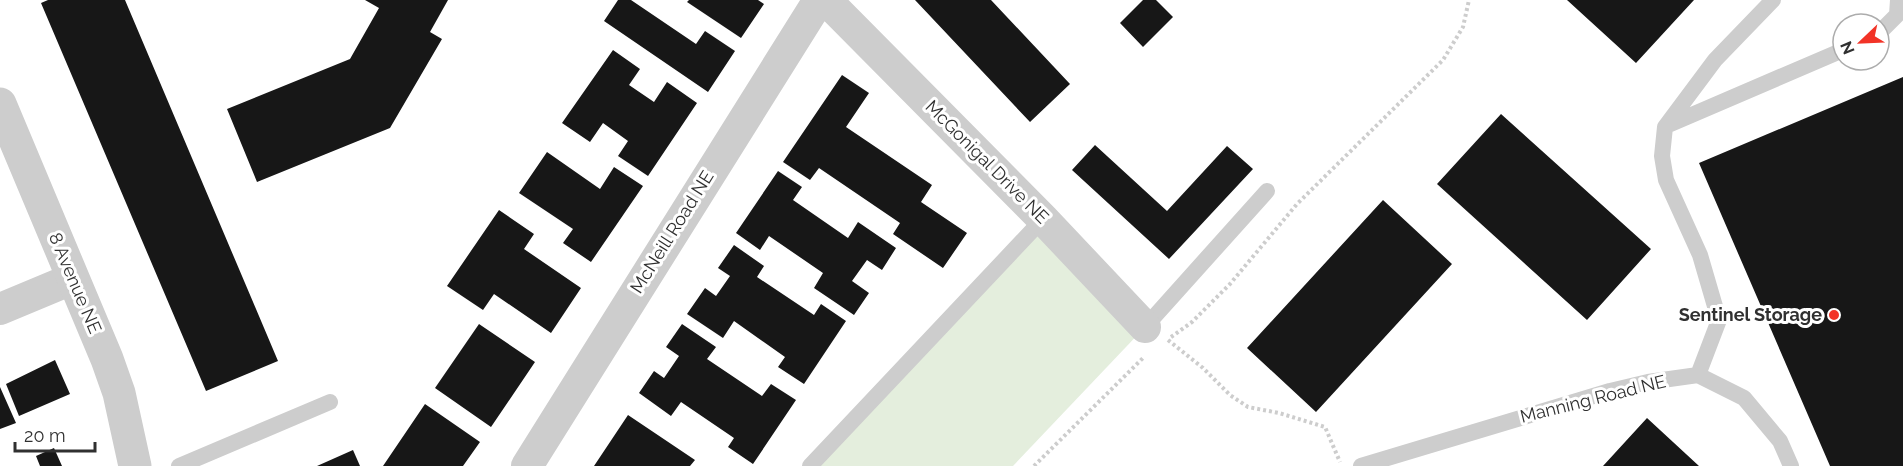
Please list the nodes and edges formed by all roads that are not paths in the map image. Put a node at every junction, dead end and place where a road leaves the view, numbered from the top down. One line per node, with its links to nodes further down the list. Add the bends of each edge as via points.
1 (819, 0): 18 (street, McNeill Road NE)
2 (826, 0): 10 (street, McGonigal Drive NE)
3 (1773, 0): 8 (lane, via 1715,60)
4 (1898, 0): 5 (lane, via 1897,15)
5 (1891, 21)
6 (1831, 55): 8 (lane)
7 (0, 104): 11 (street, 8 Avenue NE)
8 (1665, 127): 14 (lane, via 1662,156 1666,180 1700,255 1719,320)
9 (1268, 191): 13 (lane)
10 (1043, 219): 13 (street, McGonigal Drive NE); 19 (lane)
11 (72, 279): 12 (street); 16 (street, 8 Avenue NE, via 119,393)
12 (0, 309)
13 (1155, 342)
14 (1698, 375): 20 (lane, Manning Road NE, via 1610,391); 21 (lane, via 1744,398 1780,441)
15 (330, 402): 17 (lane)
16 (135, 466)
17 (179, 466)
18 (526, 466)
19 (810, 466)
20 (1361, 466)
21 (1791, 466)

